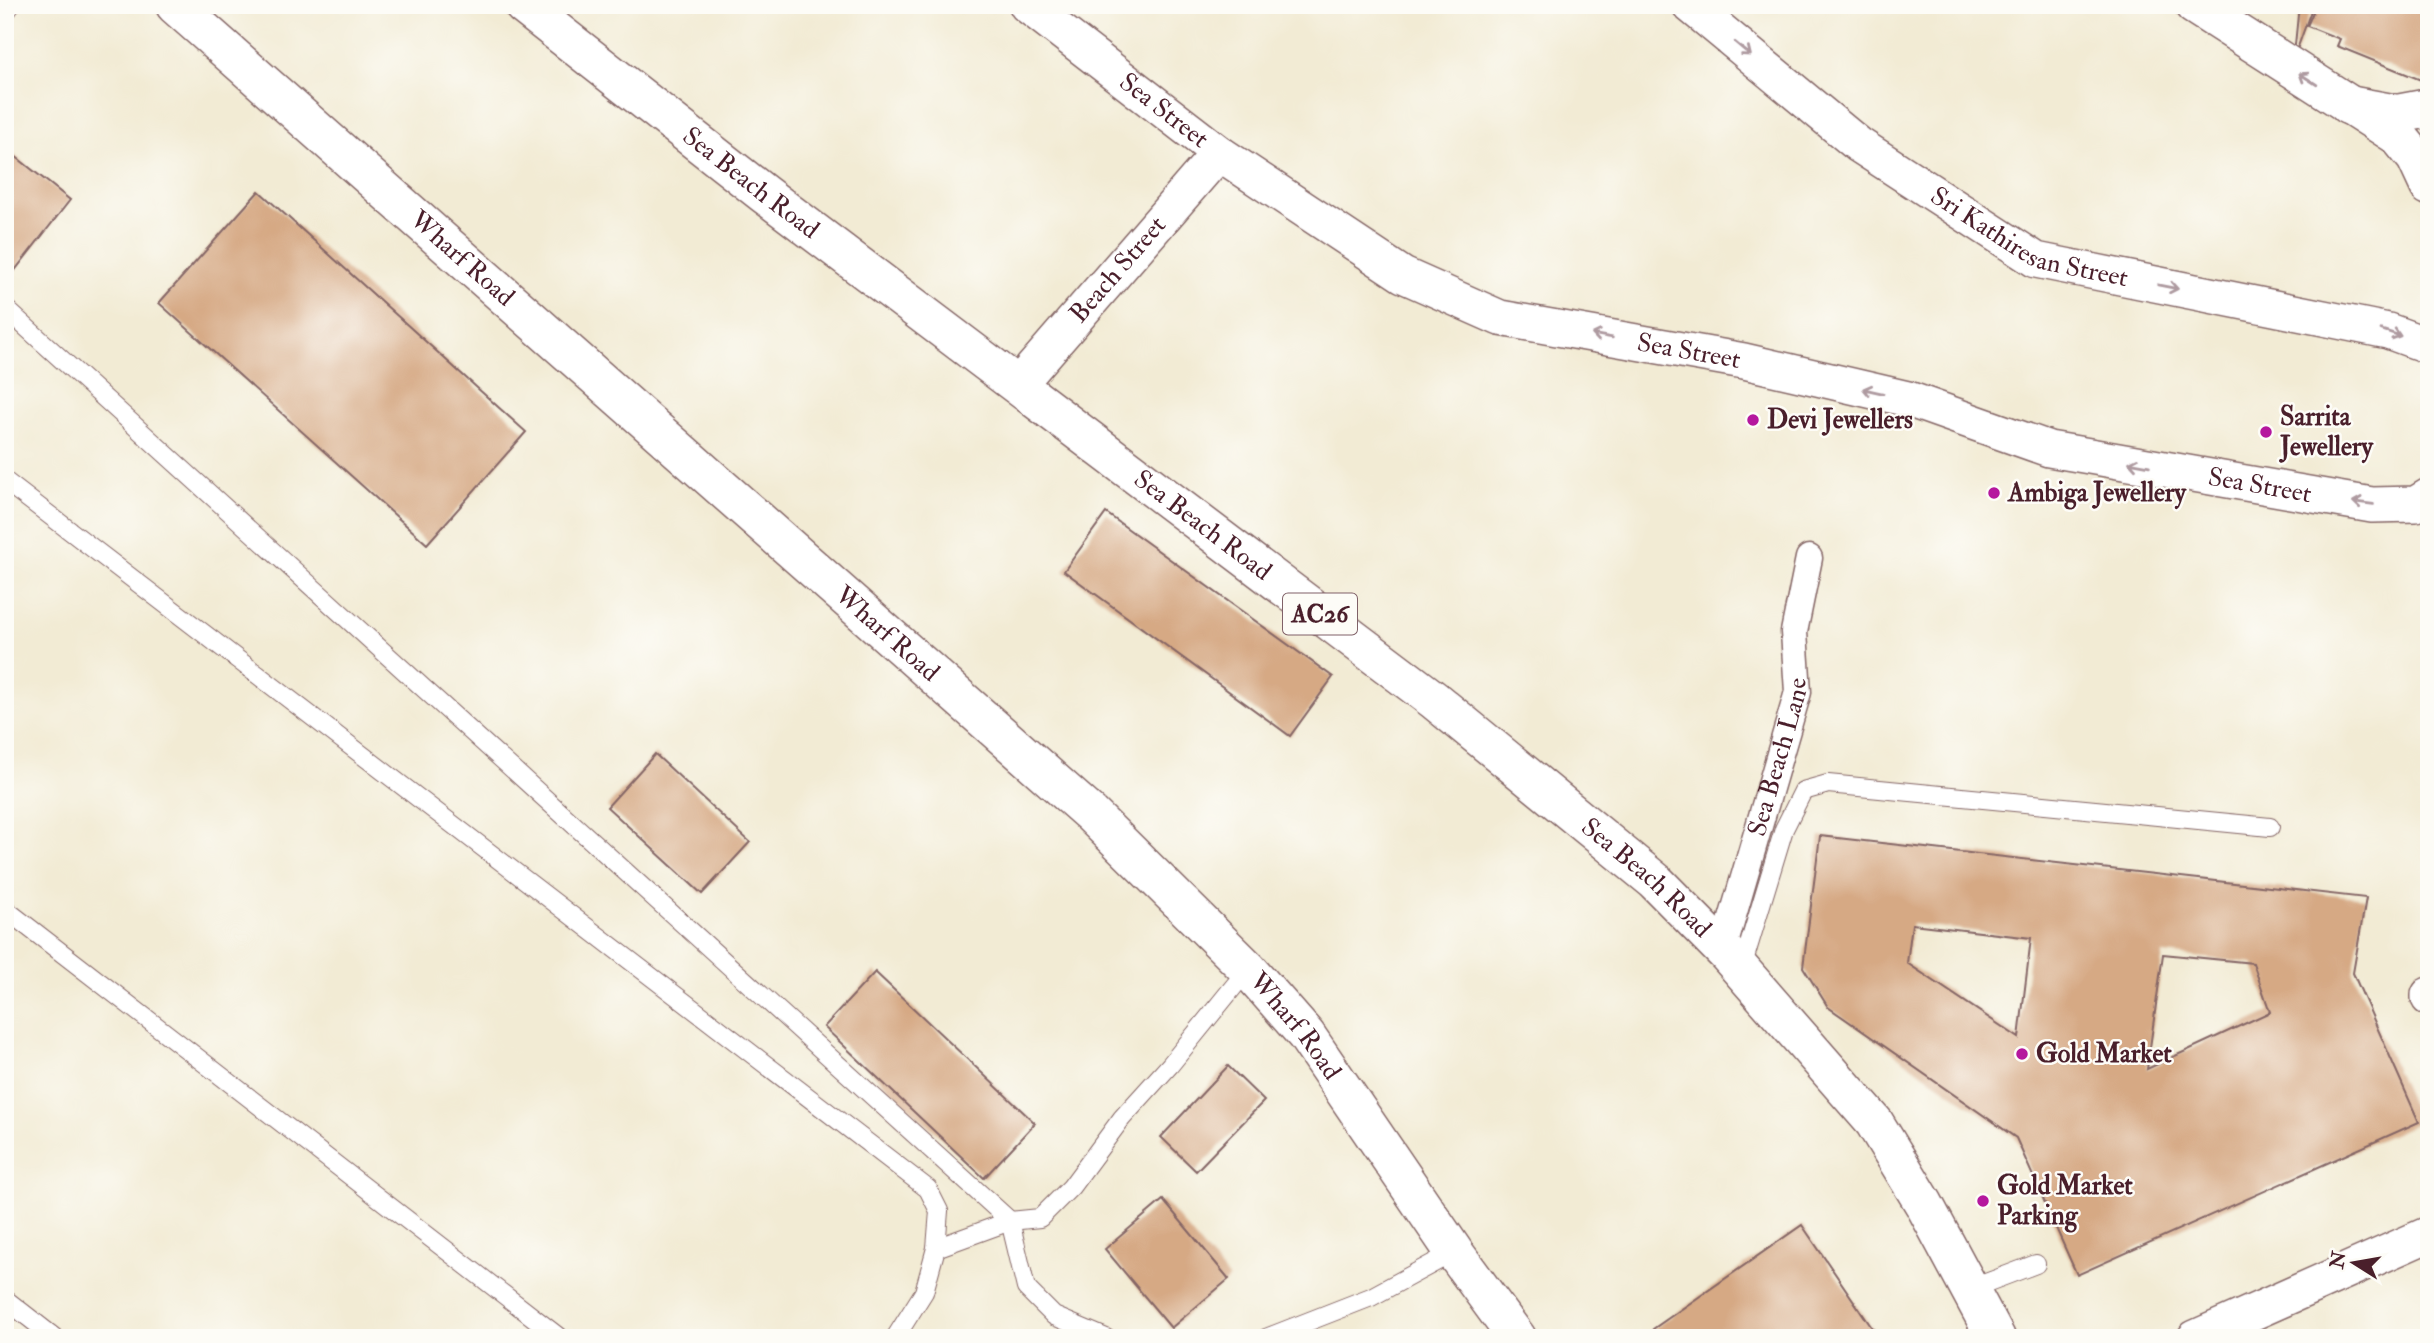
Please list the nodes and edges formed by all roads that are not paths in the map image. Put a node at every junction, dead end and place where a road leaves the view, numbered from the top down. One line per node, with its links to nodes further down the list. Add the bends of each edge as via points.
1 (10, 5): 7 (lane)
2 (175, 5): 21 (main road, Wharf Road, via 1091,814)
3 (523, 5): 14 (main road, Sea Beach Road / AC26)
4 (1027, 5): 10 (street, Sea Street)
5 (1690, 5): 13 (street, Sri Kathiresan Street, one-way to 13, via 1859,145 2036,260 2388,331)
6 (2194, 5): 8 (main road, one-way to 6)
7 (5, 13)
8 (2348, 105): 9 (main road, via 2397,114); 11 (main road, via 2398,136 2416,158)
9 (2429, 108)
10 (1219, 152): 14 (street, Beach Street); 16 (street, Sea Street, one-way to 10, via 2416,504 2371,505 2049,449 1908,400 1744,361 1500,318 1403,275)
11 (2429, 186)
12 (5, 309): 22 (lane)
13 (2429, 346)
14 (1017, 386): 20 (main road, Sea Beach Road / AC26, via 1434,699 1655,881)
15 (5, 481): 24 (lane, via 928,1189 939,1211)
16 (2429, 496)
17 (1809, 558): 20 (street, Sea Beach Lane, via 1794,632 1798,692)
18 (2270, 827): 20 (lane, via 1828,784 1803,791)
19 (5, 909): 30 (lane)
20 (1732, 961): 27 (main road, Sea Beach Road / AC26, via 1874,1122)
21 (1248, 969): 22 (lane, via 1122,1118 1071,1187 1040,1218); 25 (main road, Wharf Road, via 1306,1035)
22 (1010, 1221): 24 (lane); 32 (lane, via 1026,1288 1054,1316)
23 (2429, 1234): 36 (street)
24 (936, 1248): 31 (lane, via 924,1292)
25 (1454, 1252): 33 (lane, via 1371,1297); 34 (main road, Wharf Road)
26 (2036, 1264): 27 (lane)
27 (1970, 1289): 35 (main road, Sea Beach Road / AC26)
28 (5, 1299): 29 (lane)
29 (55, 1338)
30 (560, 1338)
31 (895, 1338)
32 (1105, 1338)
33 (1266, 1338)
34 (1517, 1338)
35 (1996, 1338)
36 (2195, 1338)

